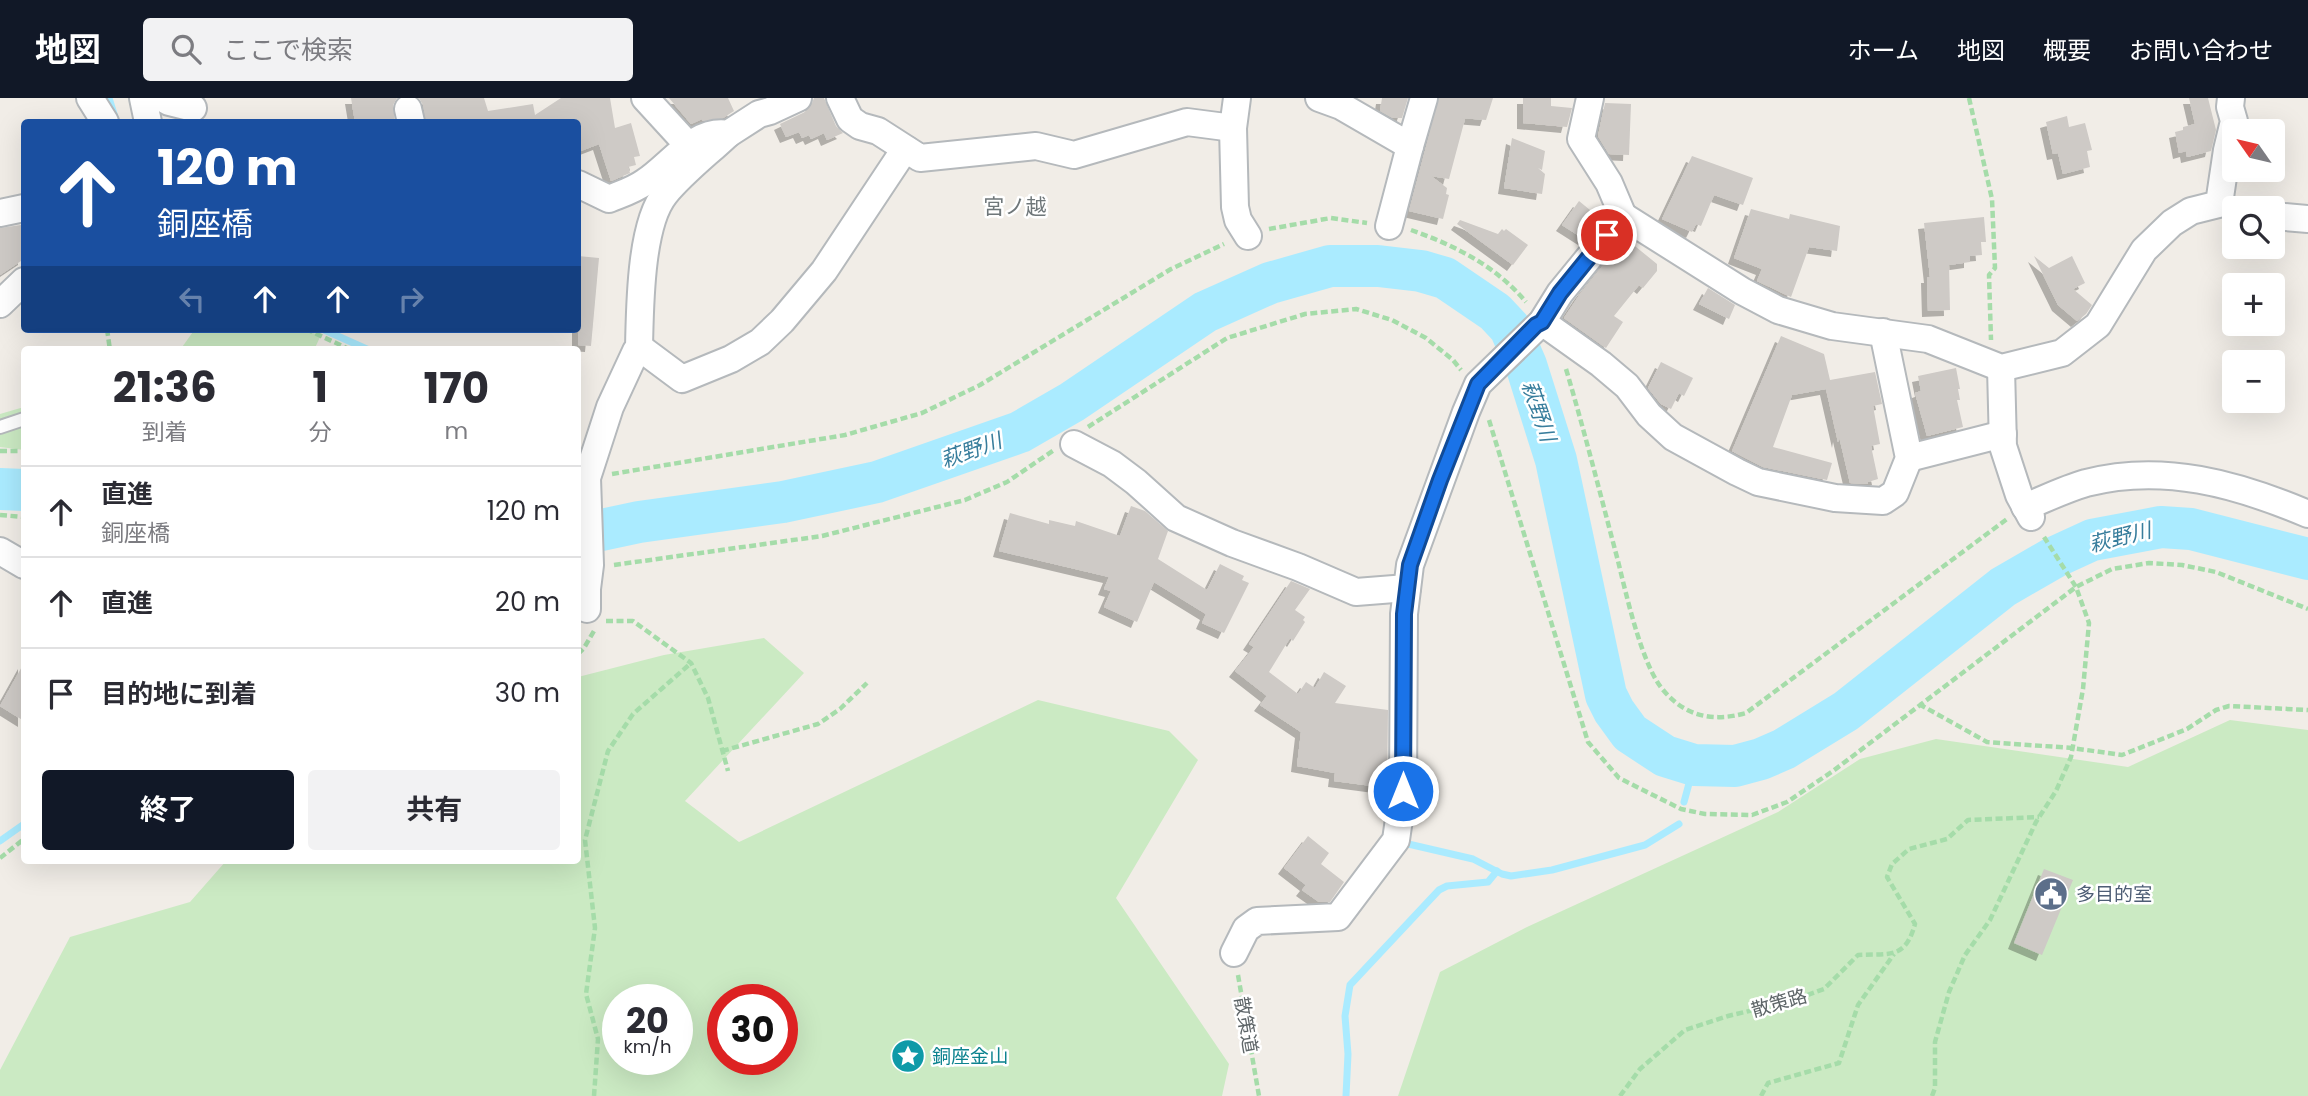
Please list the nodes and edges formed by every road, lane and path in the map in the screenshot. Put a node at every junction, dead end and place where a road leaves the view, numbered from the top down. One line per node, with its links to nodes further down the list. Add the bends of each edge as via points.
1 (90, 98): 15 (street)
2 (143, 98): 16 (street)
3 (162, 98): 14 (street)
4 (645, 98): 19 (street)
5 (798, 98): 13 (street, via 770,111)
6 (840, 98): 21 (street, via 850,119)
7 (1237, 98): 17 (street)
8 (1319, 98): 20 (street)
9 (1423, 98): 20 (street)
10 (1590, 98): 27 (street, via 1581,139 1609,183)
11 (1969, 98): 40 (path, via 1992,199 1995,268 1989,275)
12 (2231, 98): 23 (street, via 2234,121 2227,150)
13 (755, 106): 18 (street)
14 (193, 108)
15 (103, 119)
16 (147, 119)
17 (1233, 128): 21 (street, via 1187,122 1074,155 1036,146 920,158); 31 (street, via 1235,206)
18 (728, 134): 19 (street, via 718,132); 38 (street, via 663,196 653,219 641,275)
19 (689, 146): 22 (street, via 643,184 609,199)
20 (1410, 146): 30 (street)
21 (907, 150): 38 (street, via 824,271 760,342 681,379)
22 (581, 185)
23 (2229, 196)
24 (2222, 207): 40 (street, via 2191,211 2172,223 2144,250 2098,325 2062,353)
25 (21, 209): 26 (street)
26 (0, 214)
27 (1622, 216): 34 (street); 35 (street, via 1778,310 1832,326)
28 (2285, 217): 29 (street)
29 (2308, 219)
30 (1389, 226): 31 (path, via 1331,218 1276,226); 34 (path, via 1451,245 1488,267 1519,293)
31 (1248, 236): 49 (path, via 1171,269 980,385 922,413 845,435)
32 (21, 284): 33 (street)
33 (0, 304)
34 (1539, 323): 41 (street); 48 (street, via 1627,386 1673,437 1758,482 1835,498 1883,501 1895,493)
35 (1883, 332): 40 (street, via 1928,339); 48 (street)
36 (320, 333): 37 (path)
37 (344, 346)
38 (639, 347): 49 (street, via 610,407)
39 (1565, 365): 50 (path, via 1630,610 1652,673 1663,691 1686,711 1709,718 1746,713 1995,527)
40 (1996, 366): 44 (street)
41 (1477, 386): 45 (path, via 1426,338 1392,320 1356,309 1305,314 1227,338 1087,427); 58 (street, via 1410,565); 64 (path, via 1588,742 1619,778 1681,809 1752,815 1787,802)
42 (21, 420): 43 (lane)
43 (0, 427)
44 (2003, 434): 48 (street); 50 (street, via 2003,446)
45 (1074, 444): 56 (path, via 1053,450 1007,482 965,500 822,536); 58 (street, via 1112,464 1176,518 1231,543 1356,592)
46 (21, 450): 47 (path)
47 (0, 451)
48 (1909, 458)
49 (588, 484): 56 (street)
50 (2028, 512): 51 (street, via 2088,483 2147,474 2209,480 2259,493); 57 (path)
51 (2308, 514)
52 (0, 515): 53 (path)
53 (21, 517)
54 (0, 551): 55 (street)
55 (21, 563)
56 (590, 567): 59 (street)
57 (2076, 587): 60 (path, via 2112,569 2149,563 2182,565 2216,572); 64 (path); 66 (path, via 2089,623)
58 (1407, 588): 72 (street, via 1403,791 1396,839 1338,917 1257,921 1246,929)
59 (587, 609)
60 (2308, 610)
61 (581, 651): 62 (path, via 599,621 633,621)
62 (691, 663): 67 (path, via 708,698); 74 (path, via 633,714 608,751 585,840 595,928 586,994 598,1039)
63 (867, 684): 67 (path, via 818,724)
64 (1919, 704): 66 (path, via 1987,742)
65 (2308, 710): 66 (path, via 2229,706 2122,755)
66 (2072, 748): 69 (path, via 2056,791)
67 (722, 751): 68 (path)
68 (728, 771)
69 (2040, 817): 73 (path, via 1968,820 1947,839 1909,849 1892,864 1887,877 1915,924 1910,941); 78 (path, via 1949,992 1935,1042)
70 (21, 841): 71 (path)
71 (0, 858)
72 (1234, 953): 75 (path, 散策道)
73 (1894, 954): 76 (path, 散策路, via 1858,955 1824,989 1685,1030 1640,1069); 77 (path, via 1858,1005 1839,1063 1768,1083)
74 (594, 1096)
75 (1259, 1096)
76 (1620, 1096)
77 (1761, 1096)
78 (1932, 1096)

